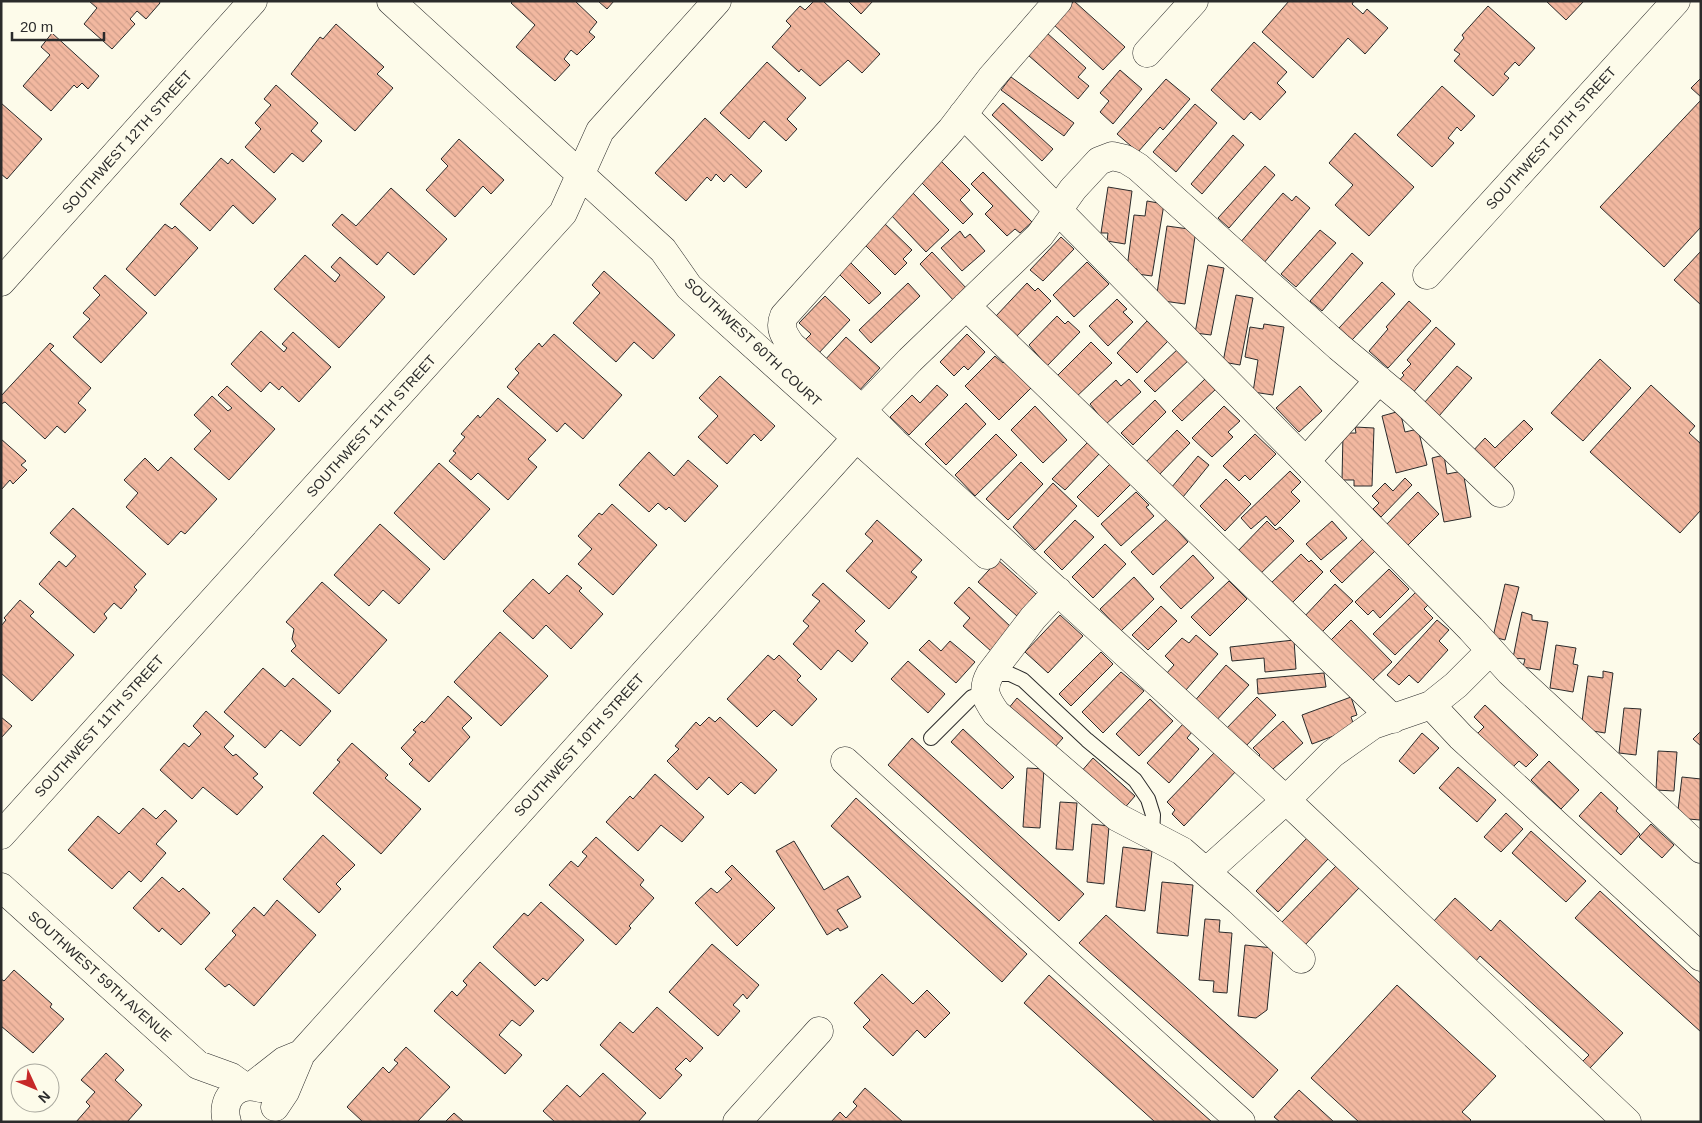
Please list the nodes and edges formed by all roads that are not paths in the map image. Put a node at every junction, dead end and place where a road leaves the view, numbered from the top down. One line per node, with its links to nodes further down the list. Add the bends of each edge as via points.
1 (253, 1): 12 (street, SOUTHWEST 12TH STREET)
2 (391, 1): 9 (street, SOUTHWEST 60TH COURT)
3 (717, 1): 9 (street, SOUTHWEST 11TH STREET, via 600,131)
4 (1058, 1): 8 (street)
5 (1194, 1): 7 (street)
6 (1676, 1): 11 (street, SOUTHWEST 10TH STREET)
7 (1147, 53)
8 (963, 114): 10 (street); 15 (street, via 784,316 781,324 791,345)
9 (582, 174): 16 (street, SOUTHWEST 60TH COURT, via 663,250 689,287); 28 (street, SOUTHWEST 11TH STREET, via 563,213)
10 (1058, 209): 13 (street, via 1040,235); 14 (street, via 1099,161 1112,156 1125,159 1138,166); 17 (street)
11 (1427, 275)
12 (1, 282)
13 (966, 306): 15 (street); 24 (street)
14 (1379, 380): 17 (street); 18 (street)
15 (862, 410): 20 (street)
16 (857, 437): 19 (street, SOUTHWEST 60TH COURT); 36 (street, SOUTHWEST 10TH STREET)
17 (1306, 461): 21 (street)
18 (1500, 493)
19 (987, 556)
20 (1058, 591): 22 (street, via 1034,618); 27 (street)
21 (1490, 650): 23 (street); 30 (street)
22 (987, 684): 25 (lane); 29 (street, via 996,713 1117,817); 29 (lane, via 1010,674 1023,680 1135,780 1148,799 1153,815)
23 (1431, 706): 24 (street); 33 (street)
24 (1393, 719): 27 (street, via 1373,725 1339,749)
25 (931, 738)
26 (845, 761): 42 (street)
27 (1286, 800): 31 (street); 43 (street)
28 (1, 835)
29 (1152, 835): 31 (street, via 1182,851)
30 (1701, 849)
31 (1206, 872): 34 (street)
32 (1, 888): 37 (street, SOUTHWEST 59TH AVENUE)
33 (1701, 957)
34 (1301, 959)
35 (819, 1031): 41 (street)
36 (301, 1054): 38 (street, SOUTHWEST 10TH STREET, via 284,1061); 40 (street, SOUTHWEST 10TH STREET)
37 (198, 1065): 38 (street, SOUTHWEST 59TH AVENUE); 39 (street, SOUTHWEST 59TH AVENUE)
38 (248, 1086): 39 (street, SOUTHWEST 10TH STREET, via 232,1093); 40 (street, SOUTHWEST 59TH AVENUE, via 266,1092)
39 (224, 1116)
40 (276, 1116)
41 (737, 1122)
42 (1241, 1122)
43 (1627, 1122)

